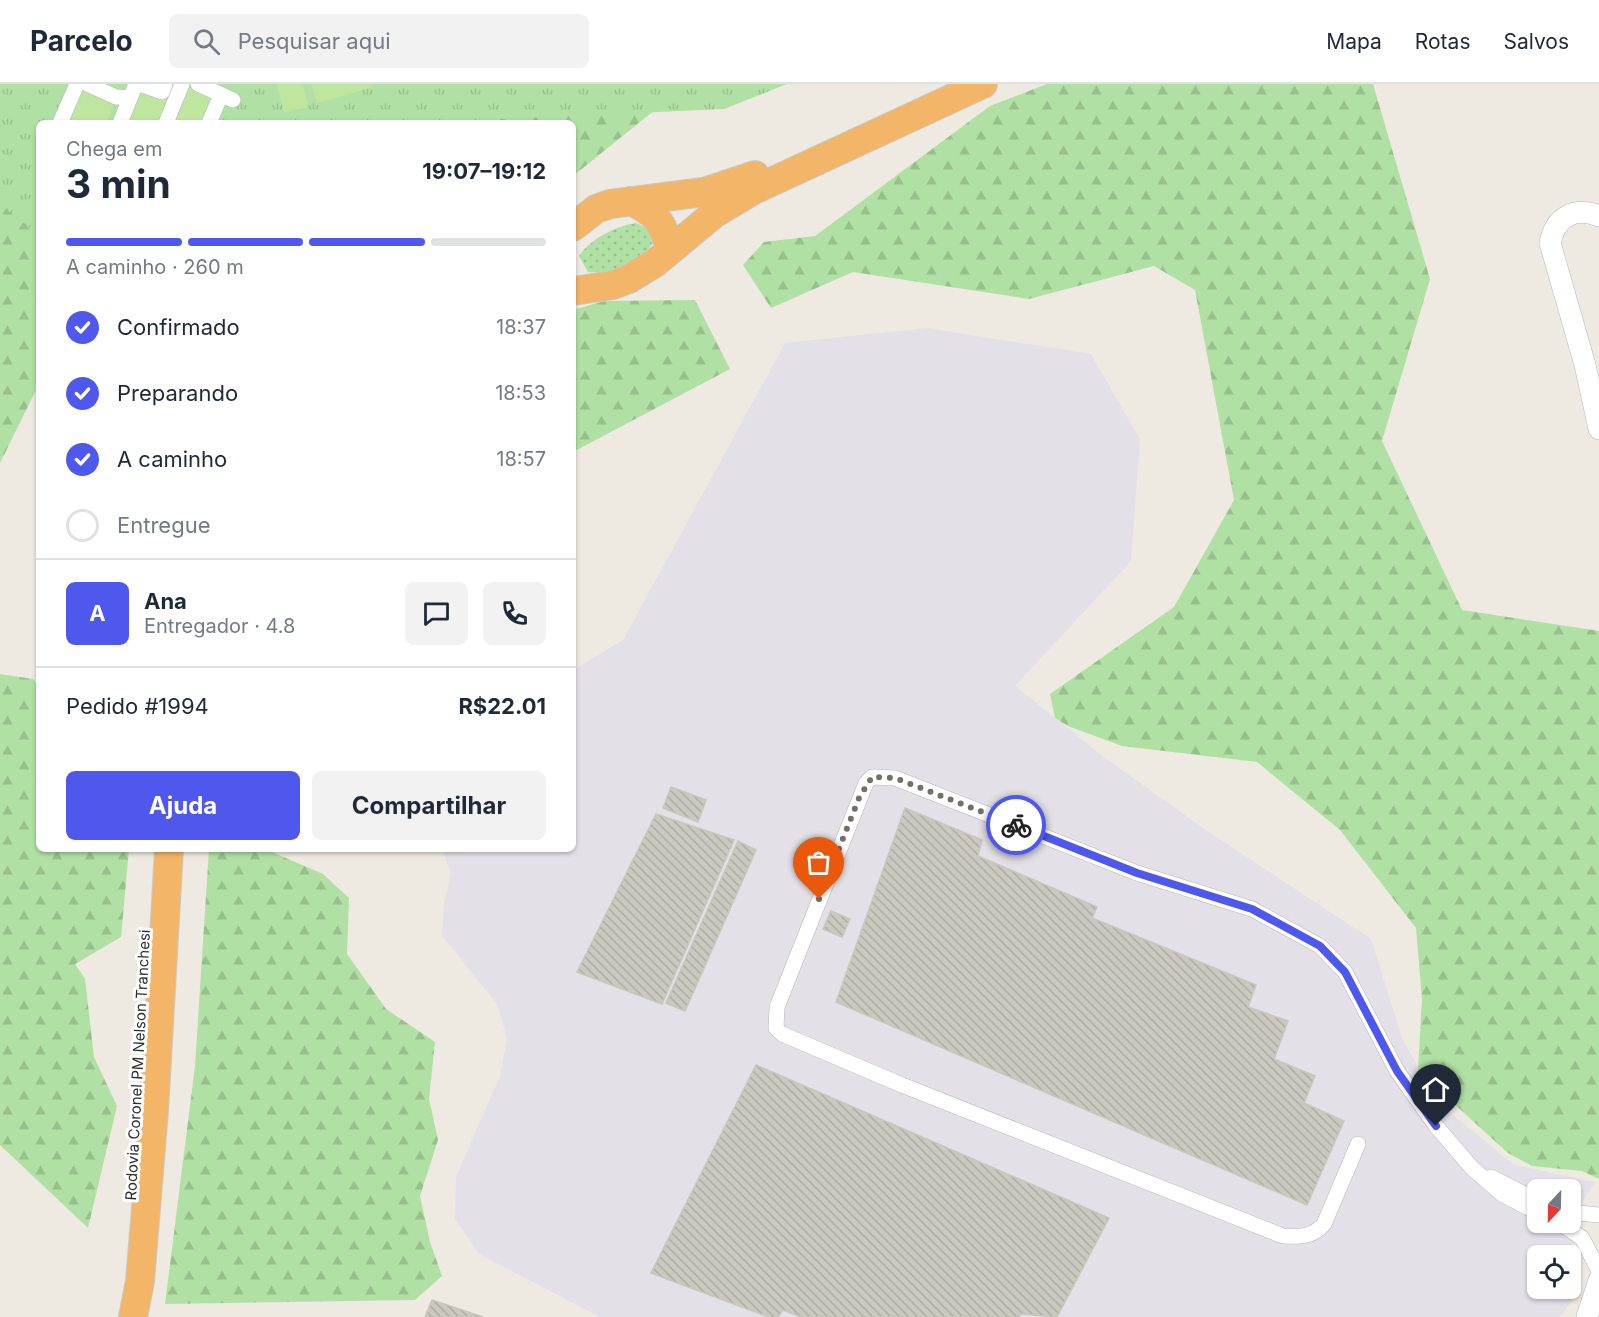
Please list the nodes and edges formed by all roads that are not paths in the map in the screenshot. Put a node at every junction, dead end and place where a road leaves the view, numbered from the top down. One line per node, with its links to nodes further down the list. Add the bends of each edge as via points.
1 (77, 84): 9 (street)
2 (87, 84): 8 (street, via 116,97)
3 (165, 84): 8 (street, via 162,92)
4 (182, 84): 11 (street)
5 (198, 84): 12 (street, via 227,97)
6 (943, 84): 13 (highway, via 732,184 704,192)
7 (983, 84): 16 (highway, via 754,190 714,214)
8 (135, 89): 10 (street)
9 (61, 120)
10 (121, 120)
11 (167, 120)
12 (211, 120)
13 (632, 201): 15 (highway, via 596,209); 16 (highway, via 652,211 667,235)
14 (1599, 216): 20 (street, via 1585,212 1562,218 1552,231 1550,243)
15 (576, 225)
16 (669, 250): 18 (highway, via 642,272)
17 (576, 271): 18 (highway, via 589,281)
18 (608, 286): 19 (highway)
19 (576, 291)
20 (1599, 429)
21 (149, 852): 34 (highway, Rodovia Coronel PM Nelson Tranchesi, via 139,1116)
22 (169, 852): 24 (highway, Rodovia Coronel PM Nelson Tranchesi)
23 (179, 852): 24 (highway, Rodovia Coronel PM Nelson Tranchesi)
24 (165, 894): 35 (highway, Rodovia Coronel PM Nelson Tranchesi, via 154,1111 140,1281)
25 (1358, 1144): 26 (street, via 1324,1224 1308,1236 1283,1236 782,1034 776,1028 777,1007 866,783 872,777 895,778 1137,873 1252,909 1320,946 1345,972 1397,1071)
26 (1472, 1168): 27 (street); 28 (street, via 1502,1194)
27 (1527, 1195)
28 (1527, 1207)
29 (1581, 1213): 30 (street)
30 (1599, 1215)
31 (1574, 1233): 32 (street, via 1582,1238)
32 (1599, 1272)
33 (1599, 1280): 36 (street)
34 (121, 1317)
35 (133, 1317)
36 (1587, 1317)

